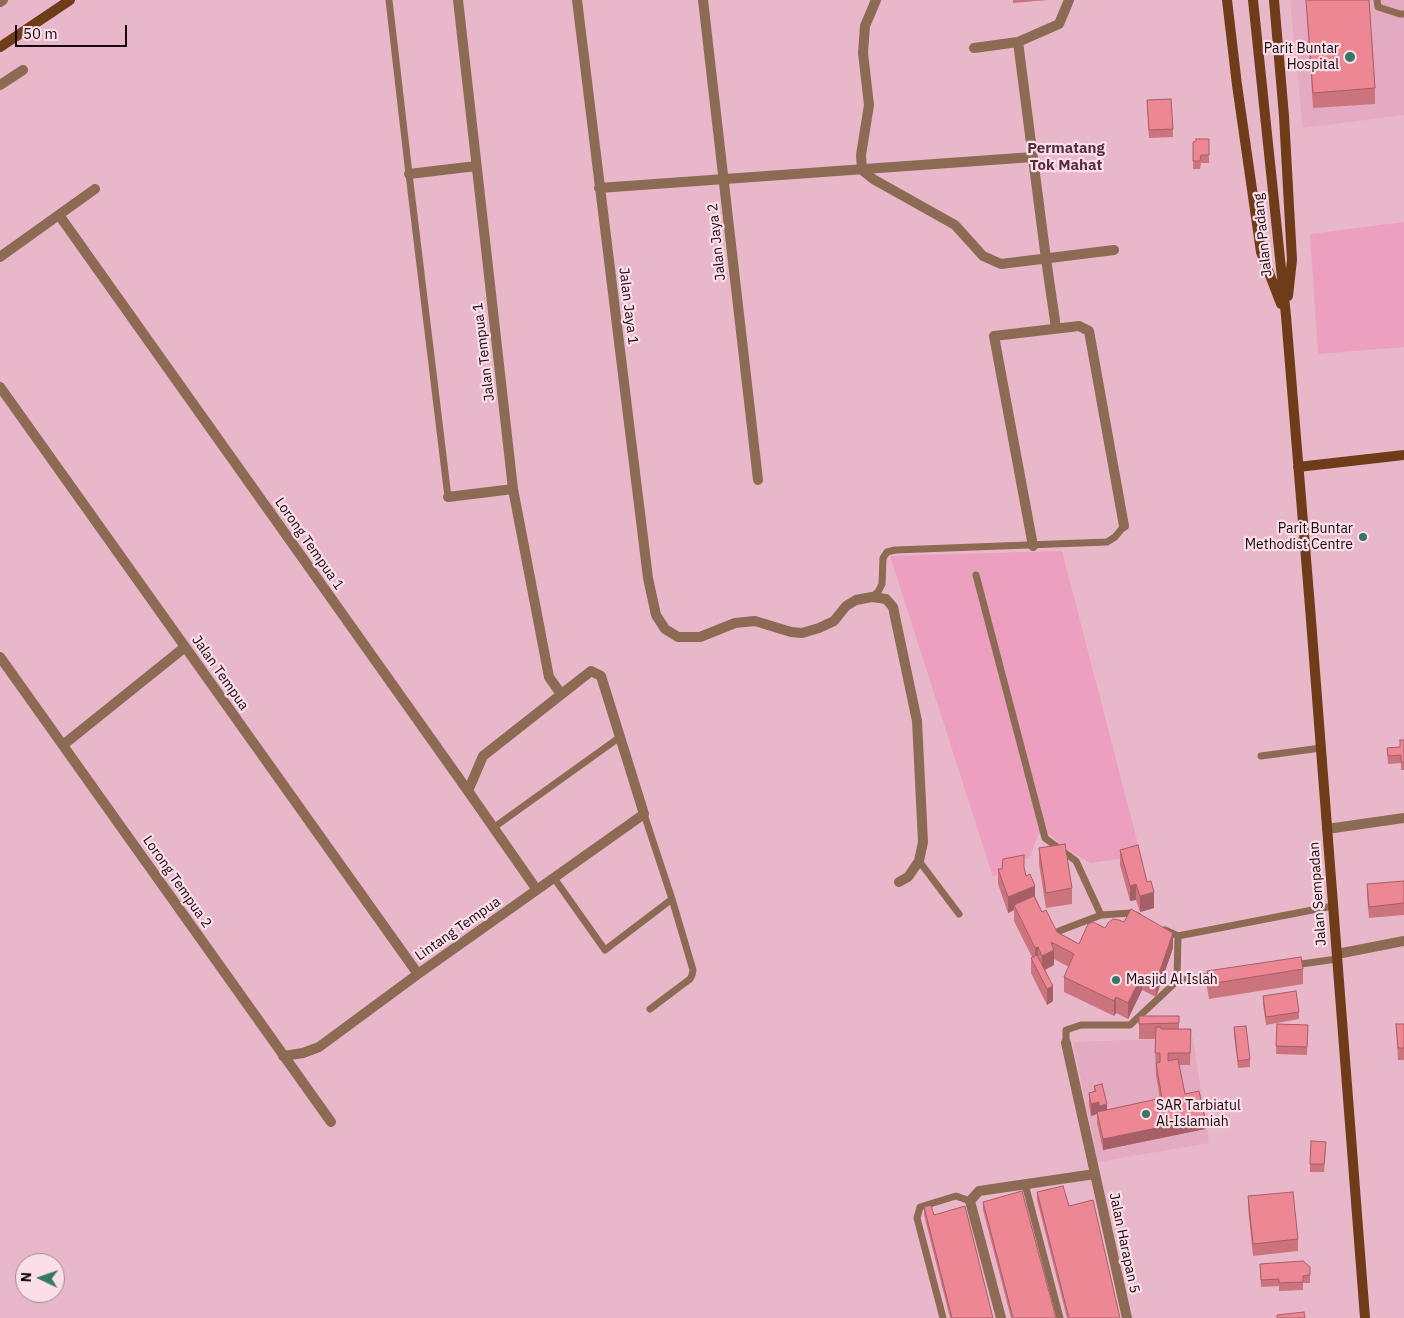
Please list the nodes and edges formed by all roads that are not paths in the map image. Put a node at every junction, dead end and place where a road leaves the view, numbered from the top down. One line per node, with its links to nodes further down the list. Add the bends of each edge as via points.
1 (70, 0): 14 (street)
2 (389, 0): 21 (lane)
3 (458, 0): 19 (street, Jalan Tempua 1)
4 (577, 0): 23 (street, Jalan Jaya 1)
5 (703, 0): 22 (street, Jalan Jaya 2)
6 (876, 0): 20 (street, via 865,26 863,53 869,105 861,155)
7 (1069, 0): 13 (street, via 1059,24)
8 (1227, 0): 29 (street, via 1261,252)
9 (1253, 0): 29 (street, Jalan Padang)
10 (1274, 0): 29 (street, via 1292,260)
11 (1378, 0): 12 (lane, via 1378,7)
12 (1404, 14)
13 (1018, 42): 15 (street); 18 (street)
14 (0, 47)
15 (974, 48)
16 (23, 70): 17 (street)
17 (0, 85)
18 (1032, 157): 20 (street); 28 (street)
19 (476, 166): 21 (street); 35 (street, Jalan Tempua 1)
20 (862, 170): 22 (street); 28 (street, via 955,225 983,256 1001,264)
21 (409, 174): 36 (lane)
22 (724, 178): 23 (street); 34 (street, Jalan Jaya 2)
23 (599, 188): 40 (street, Jalan Jaya 1, via 648,578 656,615 665,630 678,637 700,637 735,623 755,621 802,633 834,621 846,606 856,600)
24 (95, 189): 25 (street)
25 (59, 215): 27 (street); 48 (street, Lorong Tempua 1)
26 (1114, 250): 28 (street)
27 (0, 257)
28 (1046, 259): 30 (street)
29 (1286, 316): 33 (street, Jalan Padang)
30 (1056, 328): 37 (street, via 1079,326 1089,331); 38 (street, via 994,336)
31 (0, 387): 41 (street, Jalan Tempua)
32 (1404, 455): 33 (street)
33 (1298, 467): 46 (street, Jalan Sempadan)
34 (758, 480)
35 (514, 489): 36 (street); 43 (street, Jalan Tempua 1, via 549,677)
36 (448, 497)
37 (1124, 526): 38 (lane, via 1116,537 1107,542)
38 (1033, 546): 40 (lane, via 887,552 883,558 882,584)
39 (976, 575): 60 (lane, via 1045,838 1076,861)
40 (872, 597): 53 (street, via 886,599 893,607 917,721 923,842)
41 (185, 647): 45 (street); 68 (street, Jalan Tempua)
42 (0, 657): 45 (street, Lorong Tempua 2)
43 (561, 694): 44 (street, via 590,671 601,676); 48 (street, via 483,756)
44 (620, 737): 49 (street); 51 (lane)
45 (64, 745): 73 (street, Lorong Tempua 2)
46 (1321, 748): 47 (lane); 52 (street, Jalan Sempadan)
47 (1261, 756)
48 (468, 791): 51 (street, Lorong Tempua 1)
49 (644, 814): 54 (street, Lintang Tempua); 57 (lane)
50 (1404, 818): 52 (street)
51 (493, 828): 56 (street, Lorong Tempua 1)
52 (1327, 829): 58 (street, Jalan Sempadan)
53 (919, 861): 55 (street); 59 (lane)
54 (554, 878): 56 (street, Lintang Tempua); 57 (lane, via 605,950)
55 (899, 882)
56 (537, 890): 68 (street, Lintang Tempua)
57 (672, 899): 71 (lane, via 692,975)
58 (1333, 906): 64 (lane); 66 (street, Jalan Sempadan)
59 (959, 914)
60 (1101, 915): 61 (lane, via 1131,913); 63 (lane)
61 (1147, 921)
62 (1154, 924): 64 (lane)
63 (1059, 930)
64 (1178, 936): 70 (lane)
65 (1404, 941): 66 (street)
66 (1337, 956): 67 (lane); 82 (street, Jalan Sempadan)
67 (1286, 966)
68 (418, 974): 73 (street, Lintang Tempua, via 319,1047)
69 (1227, 974): 70 (lane)
70 (1177, 981): 72 (lane, via 1130,1025 1081,1025 1066,1030)
71 (650, 1009)
72 (1066, 1043): 75 (street, Jalan Harapan 5)
73 (283, 1056): 74 (street, Lorong Tempua 2)
74 (331, 1122)
75 (1095, 1174): 76 (street); 81 (street, Jalan Harapan 5)
76 (1025, 1184): 77 (street, via 979,1191); 80 (lane)
77 (970, 1201): 78 (lane, via 956,1196 920,1207 917,1218); 79 (street)
78 (943, 1318)
79 (1001, 1318)
80 (1060, 1318)
81 (1127, 1318)
82 (1365, 1318)

